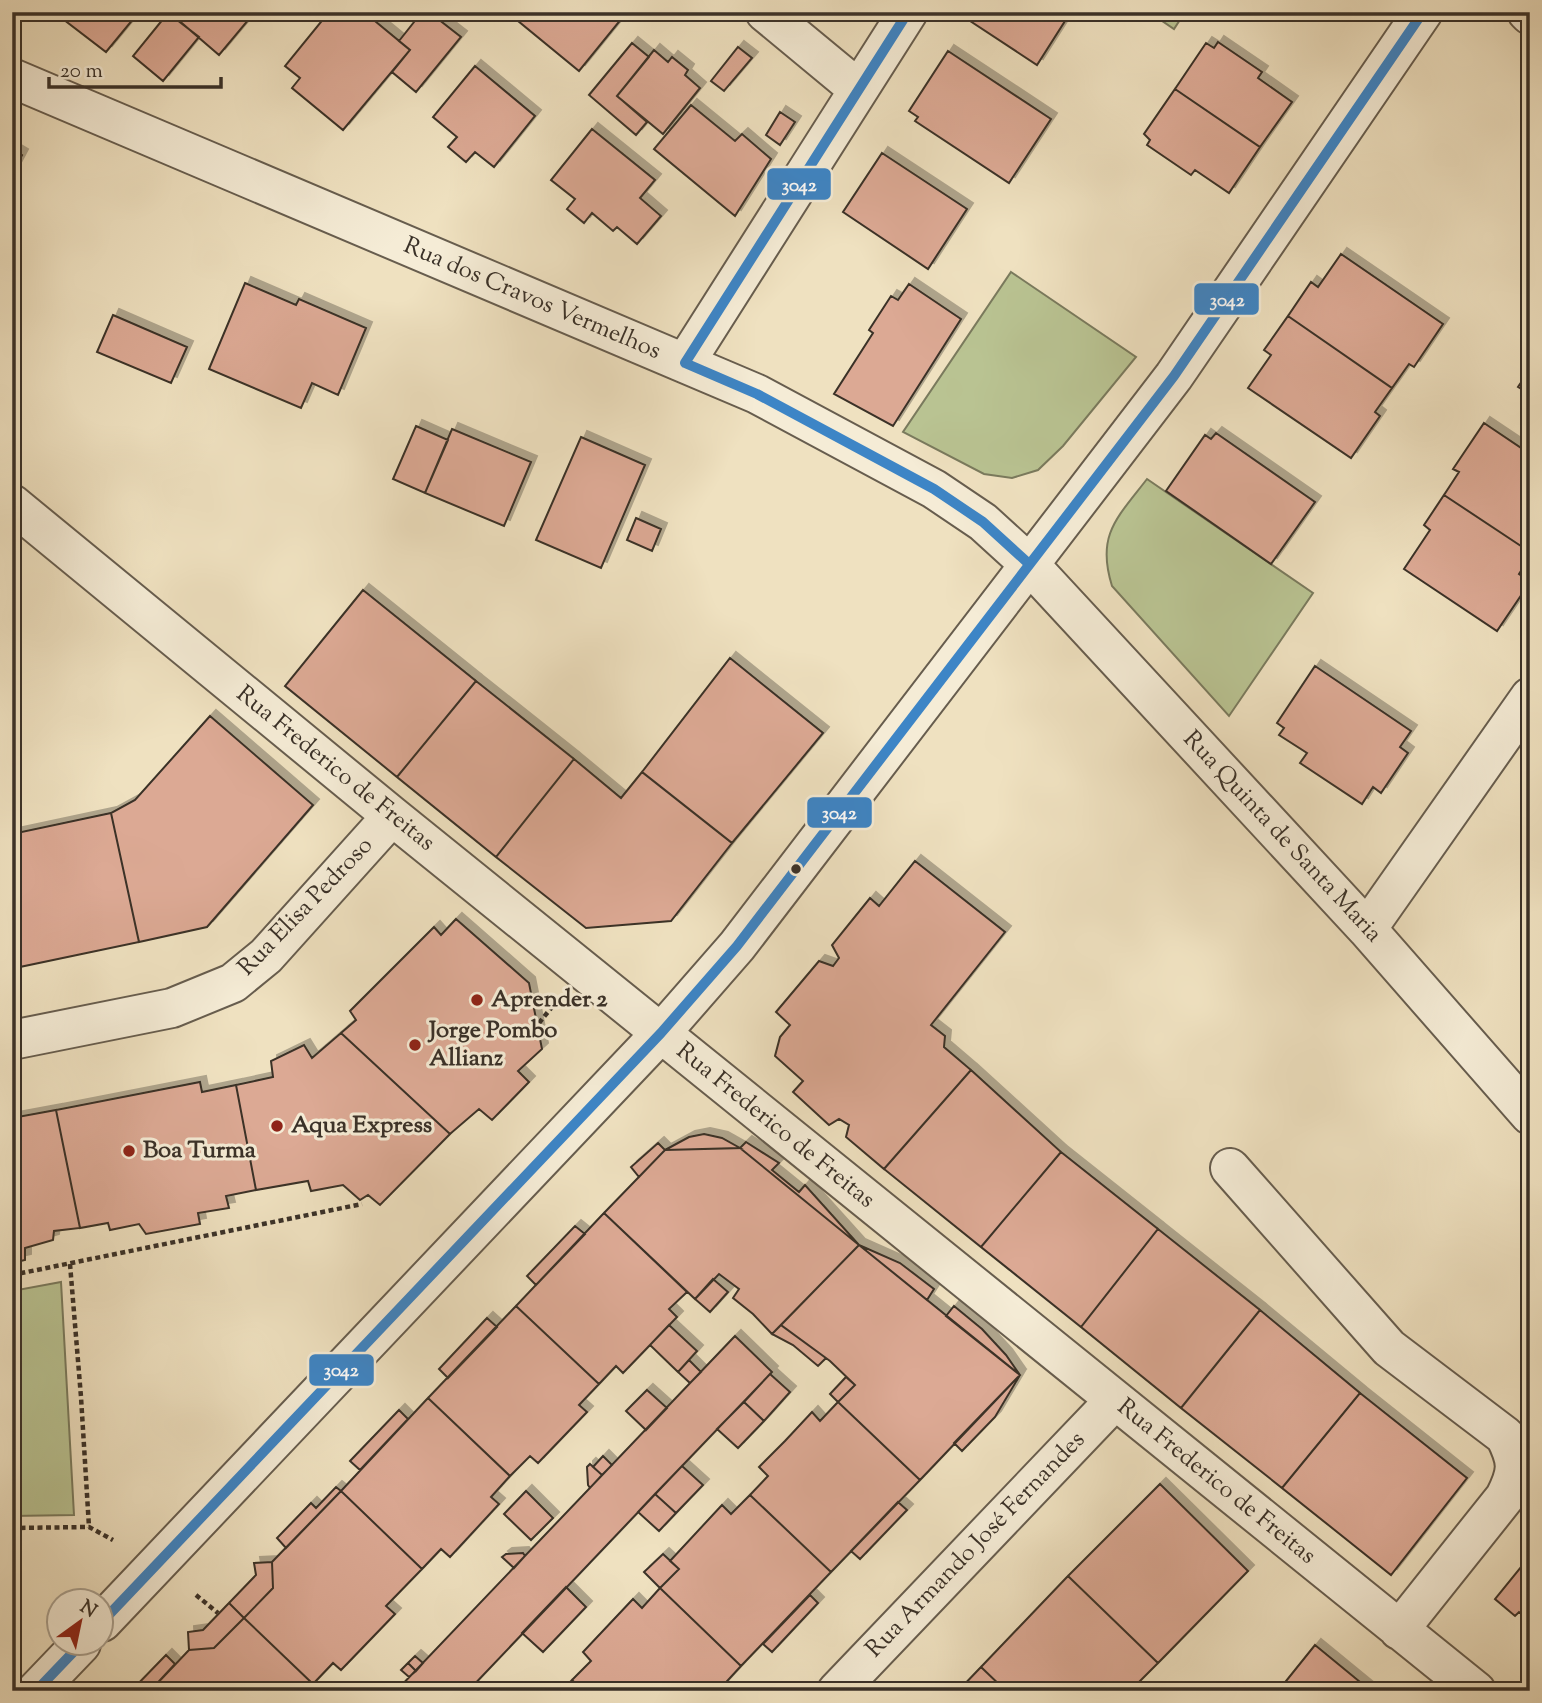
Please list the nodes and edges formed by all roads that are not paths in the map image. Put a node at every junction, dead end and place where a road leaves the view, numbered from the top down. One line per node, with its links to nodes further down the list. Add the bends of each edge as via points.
1 (765, 12): 5 (street)
2 (908, 12): 5 (street)
3 (1423, 12): 8 (street, via 1174,376)
4 (12, 78): 6 (street, Rua dos Cravos Vermelhos)
5 (858, 89): 6 (street)
6 (685, 363): 8 (street, Rua dos Cravos Vermelhos, via 757,394 934,489 983,522)
7 (12, 504): 10 (street, Rua Frederico de Freitas)
8 (1028, 563): 11 (street, Rua Quinta de Santa Maria); 12 (street, via 745,935)
9 (1530, 697): 11 (street)
10 (392, 816): 12 (street, Rua Frederico de Freitas); 13 (street, Rua Elisa Pedroso, via 266,956 233,983 172,1008)
11 (1367, 929): 14 (street, Rua Quinta de Santa Maria)
12 (661, 1033): 16 (street, Rua Frederico de Freitas); 17 (street)
13 (12, 1040)
14 (1530, 1115)
15 (1230, 1168): 18 (street, via 1389,1348 1505,1436 1515,1456 1515,1477 1505,1497)
16 (1115, 1400): 18 (street, Rua Frederico de Freitas); 21 (street, Rua Armando José Fernandes)
17 (116, 1607)
18 (1399, 1630): 22 (street, Rua Frederico de Freitas)
19 (67, 1658): 20 (street)
20 (36, 1691)
21 (837, 1691)
22 (1476, 1691)

